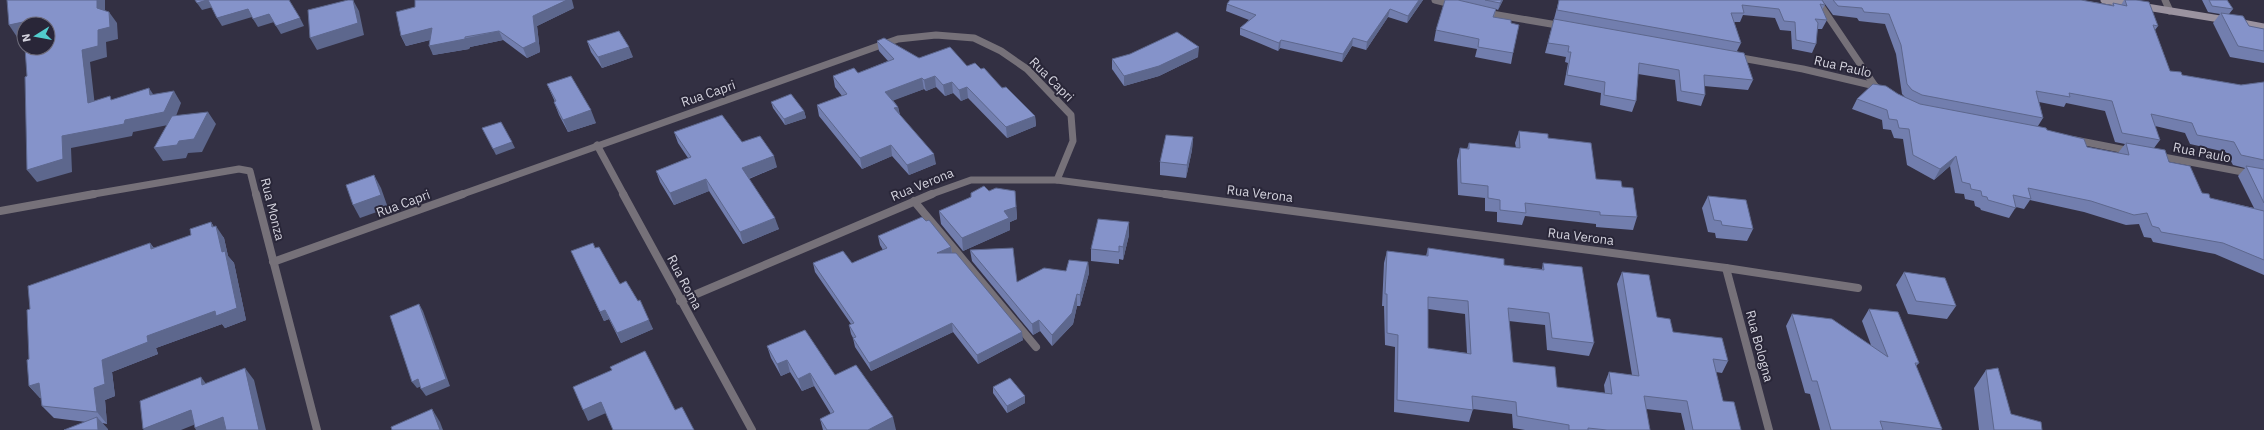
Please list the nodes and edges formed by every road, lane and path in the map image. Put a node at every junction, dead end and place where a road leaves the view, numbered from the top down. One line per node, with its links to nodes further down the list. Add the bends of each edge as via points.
1 (1435, 0): 5 (street)
2 (1817, 0): 11 (street)
3 (2104, 0): 7 (main road)
4 (2166, 0): 7 (street)
5 (1462, 7)
6 (1475, 10): 8 (street)
7 (2170, 10): 9 (main road)
8 (1568, 27)
9 (2264, 27)
10 (1725, 55): 11 (street, Rua Paulo, via 1803,69)
11 (1875, 86): 12 (street, Rua Paulo)
12 (1889, 96)
13 (2070, 139): 15 (street, Rua Paulo)
14 (597, 145): 16 (street, Rua Capri, via 898,39 936,35 974,38 1001,51 1027,69 1071,115 1073,141); 19 (street, Rua Capri); 22 (street, Rua Roma)
15 (2264, 176)
16 (1057, 180): 17 (street, Rua Verona, via 970,180 959,182); 20 (street, Rua Verona)
17 (914, 202): 22 (street, Rua Verona); 23 (street)
18 (0, 211): 19 (street, Rua Monza, via 239,169 250,171)
19 (273, 262): 24 (street, Rua Monza)
20 (1726, 268): 21 (street, Rua Verona); 26 (street, Rua Bologna)
21 (1858, 288)
22 (680, 301): 25 (street, Rua Roma)
23 (1036, 347)
24 (317, 430)
25 (752, 430)
26 (1770, 430)

